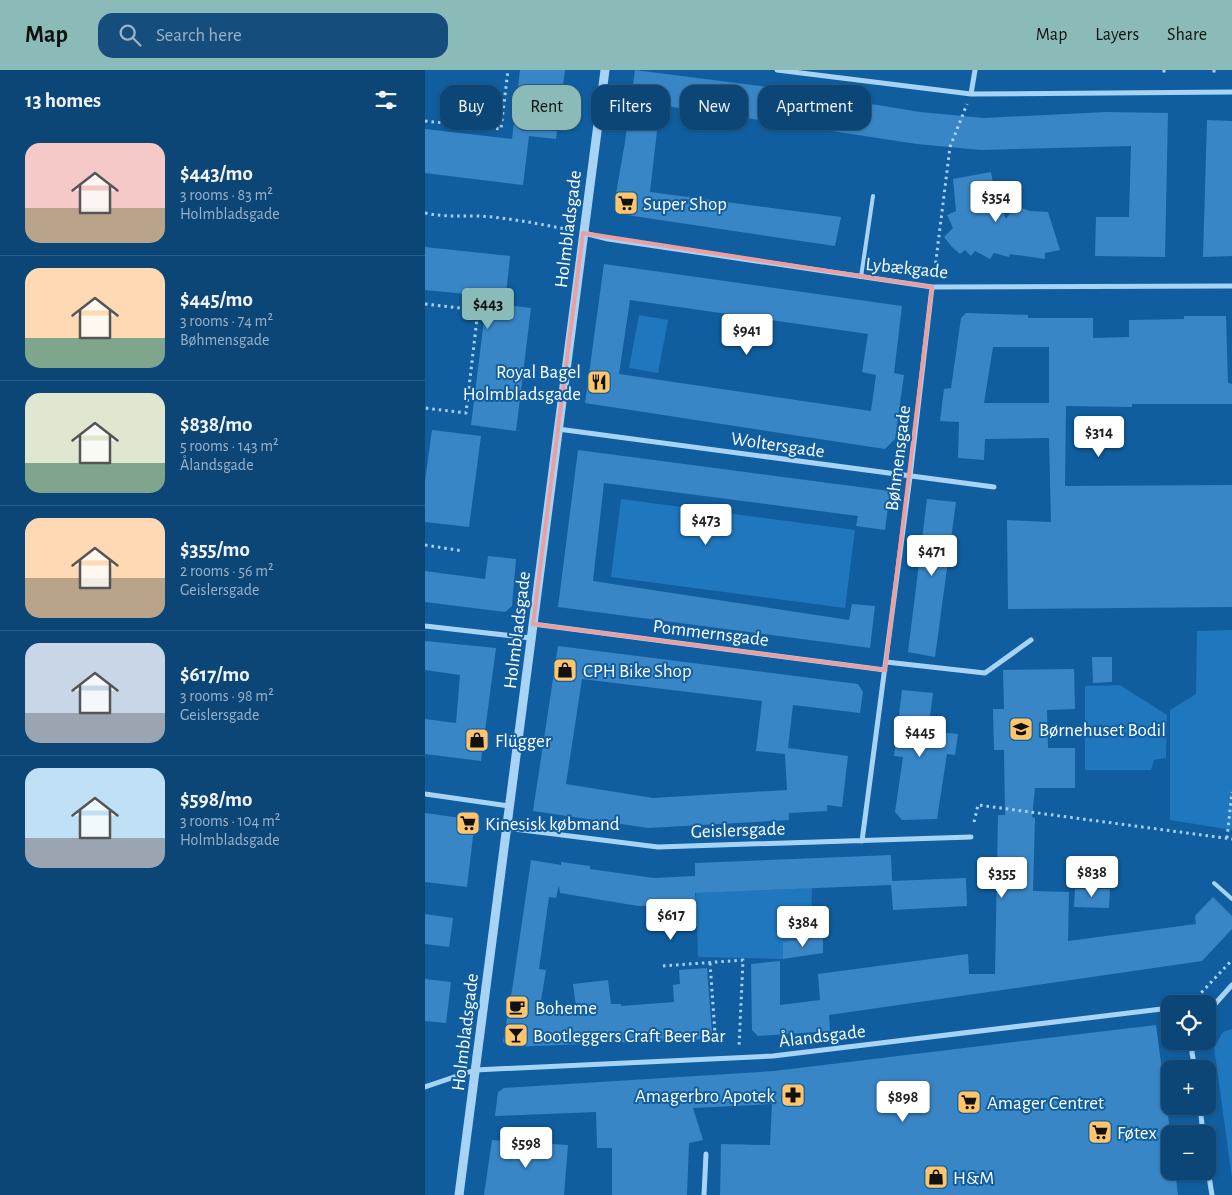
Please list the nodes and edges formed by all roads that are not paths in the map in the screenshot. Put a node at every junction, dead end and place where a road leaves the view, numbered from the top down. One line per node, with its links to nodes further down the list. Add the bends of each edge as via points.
1 (605, 70): 7 (street, Holmbladsgade)
2 (777, 70): 5 (street)
3 (975, 70): 5 (street)
4 (1232, 92): 5 (street)
5 (971, 94)
6 (873, 196): 8 (lane)
7 (583, 233): 8 (street, Lybækgade); 11 (street, Holmbladsgade)
8 (861, 277): 10 (street, Lybækgade)
9 (1232, 286): 10 (street, Lybækgade)
10 (933, 287): 12 (street, Bøhmensgade)
11 (558, 429): 12 (street, Woltersgade); 14 (street, Holmbladsgade)
12 (911, 477): 13 (street, Woltersgade); 18 (street, Bøhmensgade)
13 (994, 488)
14 (533, 624): 16 (street, Holmbladsgade); 19 (street, Pommernsgade)
15 (425, 626): 16 (street)
16 (531, 638): 21 (street, Holmbladsgade)
17 (1031, 640): 18 (street, via 985,673)
18 (886, 662): 19 (street, Bøhmensgade)
19 (885, 670): 24 (street, Bøhmensgade)
20 (425, 794): 21 (street)
21 (509, 806): 22 (street, Holmbladsgade)
22 (506, 828): 24 (street, Geislersgade, via 658,847); 30 (street, Holmbladsgade)
23 (971, 836): 24 (street, Geislersgade)
24 (862, 841)
25 (1214, 883): 26 (lane)
26 (1232, 899)
27 (1231, 987): 28 (street)
28 (1216, 1003)
29 (1161, 1009): 30 (street, Ålandsgade, via 773,1056)
30 (475, 1070): 31 (street, Ålandsgade); 34 (street, Holmbladsgade)
31 (425, 1087)
32 (706, 1154): 35 (street)
33 (1210, 1180): 36 (street)
34 (459, 1195)
35 (704, 1195)
36 (1212, 1195)

